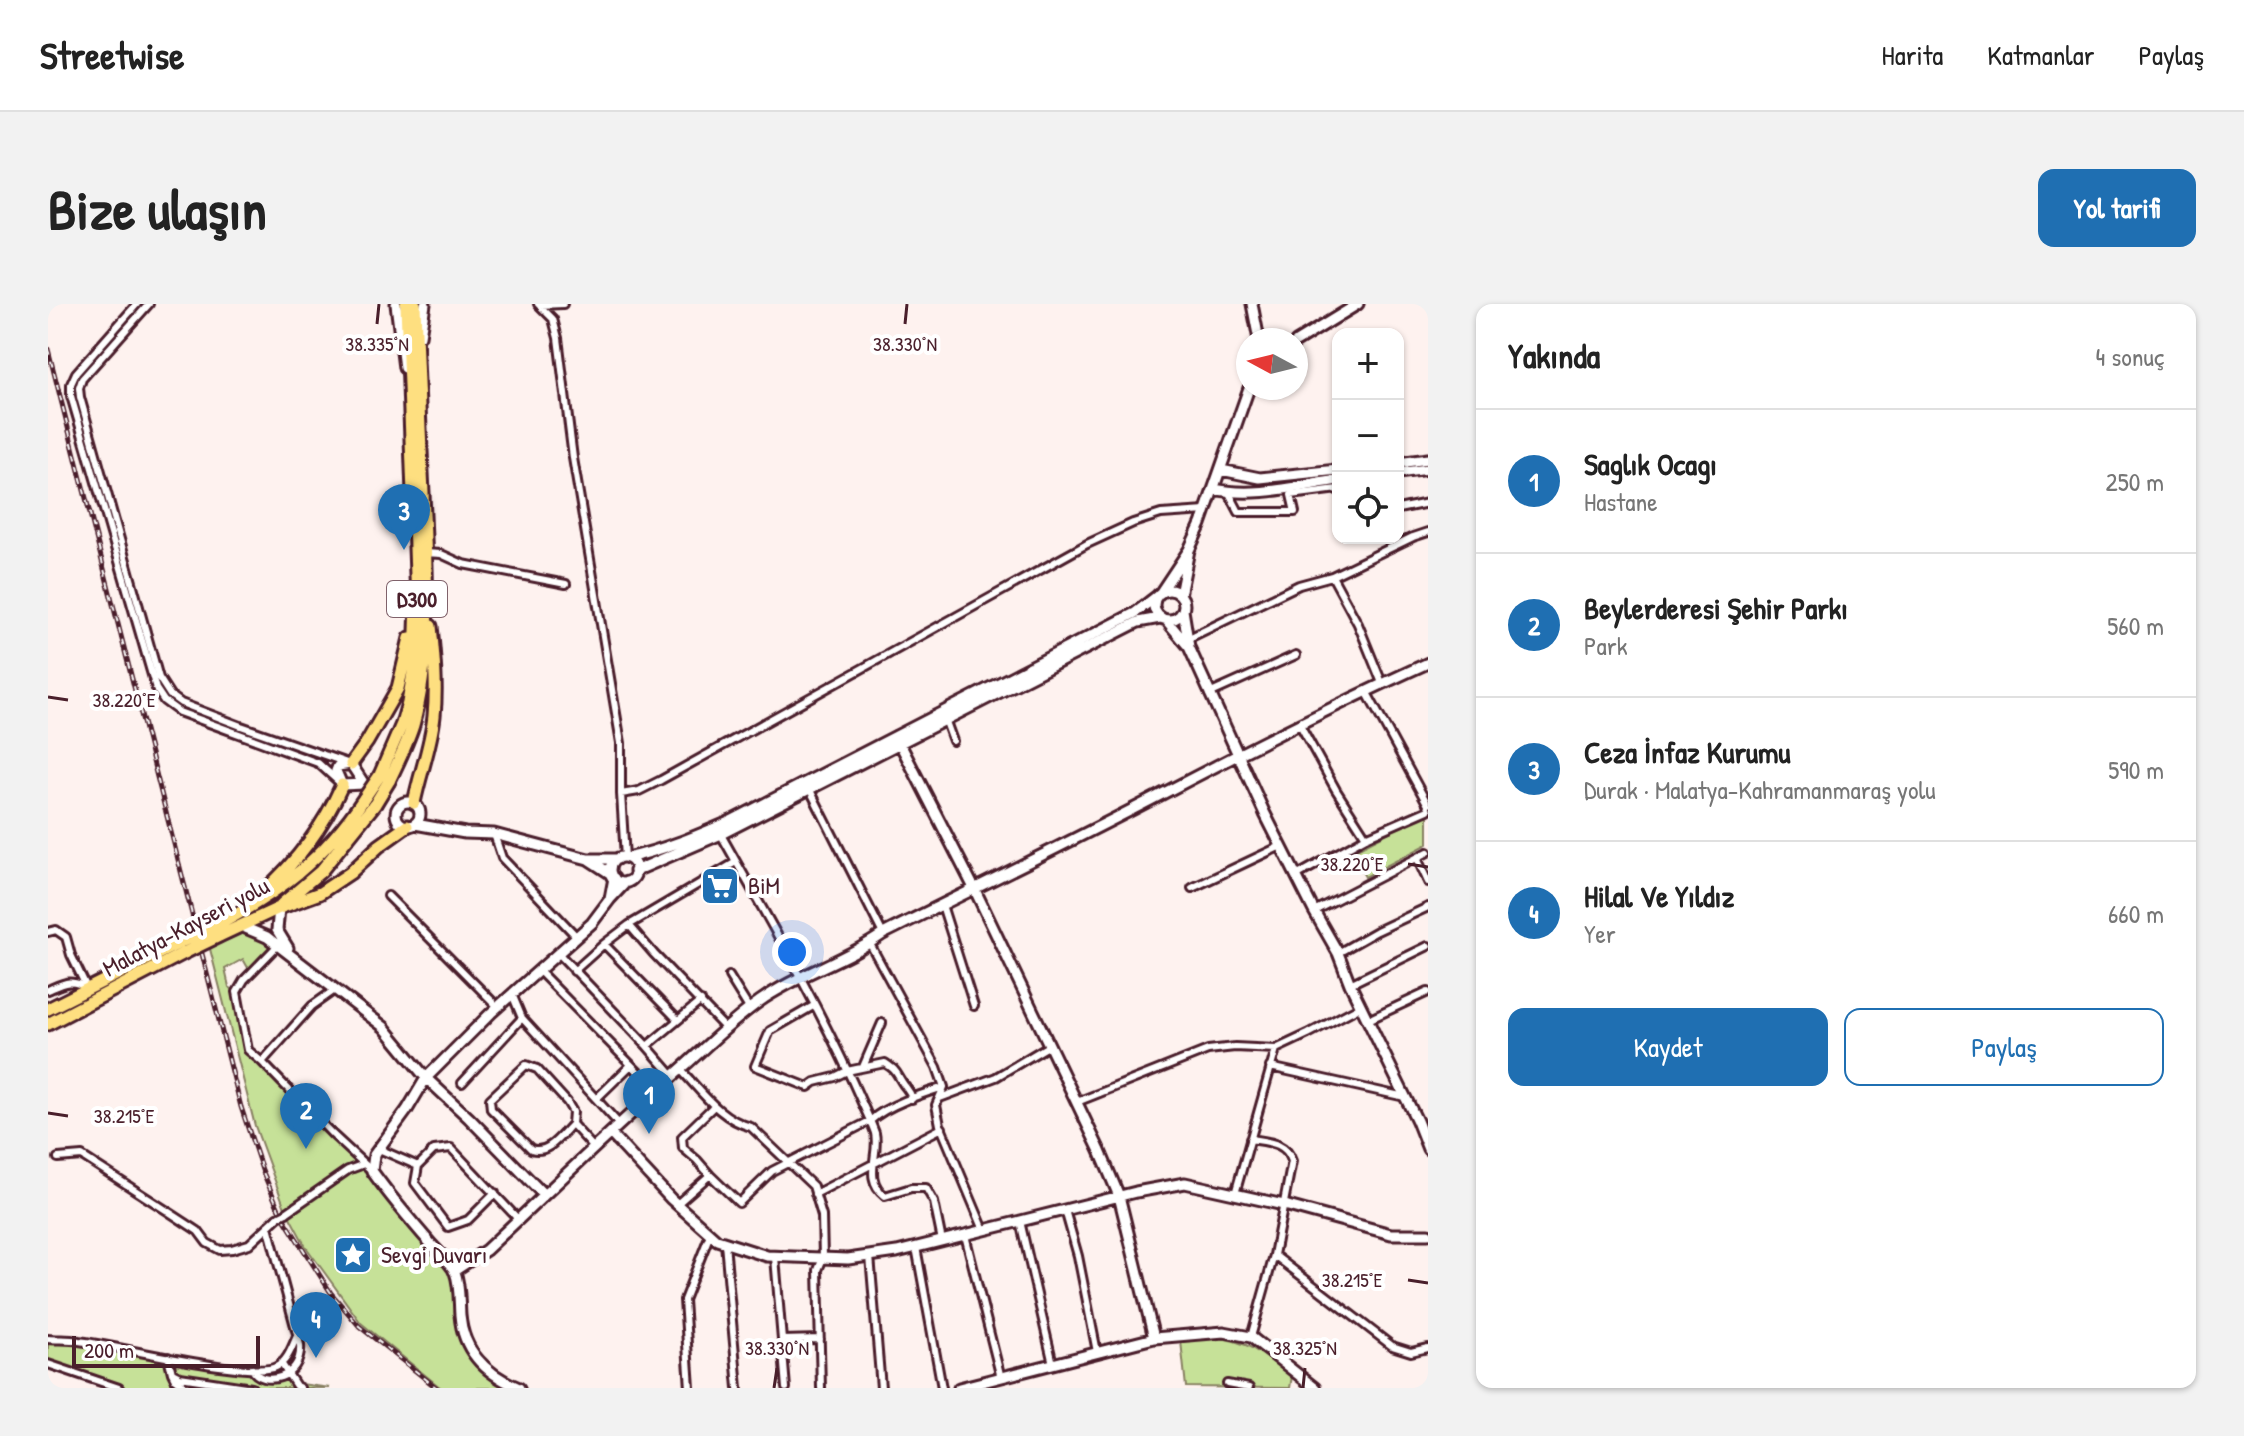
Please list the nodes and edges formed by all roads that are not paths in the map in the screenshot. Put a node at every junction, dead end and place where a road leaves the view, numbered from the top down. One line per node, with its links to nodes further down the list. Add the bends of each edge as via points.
1 (137, 304): 52 (street, via 76,373 71,396 156,689 179,712 318,763)
2 (149, 304): 50 (street, via 79,388 159,678 181,703)
3 (396, 304): 15 (main road)
4 (406, 304): 15 (highway, D300)
5 (415, 304): 13 (highway, Malatya-Kayseri yolu / D300)
6 (425, 304): 13 (main road)
7 (563, 304): 10 (street)
8 (1252, 304): 11 (main road)
9 (1358, 304): 12 (main road)
10 (539, 305): 54 (street, via 553,319 558,338 621,743)
11 (1257, 328)
12 (1308, 335)
13 (416, 355): 31 (highway, Malatya-Kayseri yolu / D300)
14 (1245, 400): 19 (main road)
15 (410, 416): 36 (highway, D300)
16 (1428, 459): 17 (main road)
17 (1404, 462)
18 (1428, 469): 21 (main road)
19 (1221, 470): 20 (main road, via 1260,478); 23 (main road)
20 (1332, 471)
21 (1404, 472)
22 (1332, 481): 25 (main road)
23 (1214, 489): 25 (main road); 28 (main road)
24 (1332, 490): 25 (street, via 1291,495 1295,512 1239,512)
25 (1229, 493)
26 (1428, 503): 27 (street)
27 (1404, 508)
28 (1206, 511): 30 (main road); 54 (street, via 1161,514 1087,544 661,780)
29 (1428, 532): 32 (street)
30 (1189, 550): 34 (main road); 35 (main road)
31 (425, 553): 33 (street); 51 (highway, Malatya-Kayseri yolu / D300, via 418,704 404,751); 59 (highway, via 434,716)
32 (1332, 576): 39 (street, via 1299,585); 42 (street)
33 (566, 584)
34 (1159, 594): 35 (main road); 38 (main road, via 1154,608); 45 (main road, via 1135,613)
35 (1180, 595): 37 (main road)
36 (417, 602): 50 (highway, via 398,688); 51 (highway, D300, via 408,703)
37 (1183, 610): 38 (main road, via 1177,618); 39 (main road)
38 (1164, 619): 39 (main road); 45 (main road, via 1138,622)
39 (1188, 643): 44 (main road)
40 (1296, 655): 44 (street)
41 (1428, 663): 42 (main road)
42 (1382, 683): 43 (main road)
43 (1366, 691): 46 (main road); 58 (street)
44 (1209, 694): 49 (main road)
45 (943, 715): 47 (main road); 48 (street)
46 (1299, 723): 49 (main road); 64 (street)
47 (897, 740): 53 (main road); 76 (main road)
48 (953, 741)
49 (1237, 753): 65 (main road); 76 (main road)
50 (351, 764): 52 (main road, via 338,766); 52 (main road, via 364,784)
51 (384, 778): 56 (highway, Malatya-Kayseri yolu / D300, bridge)
52 (342, 785): 84 (highway, via 310,843)
53 (808, 786): 62 (main road); 89 (street)
54 (621, 794): 67 (street)
55 (388, 799): 57 (main road)
56 (370, 801): 82 (highway, Malatya-Kayseri yolu / D300, via 349,840); 84 (highway, D300, via 315,860)
57 (398, 805): 59 (main road, via 406,801); 60 (main road, via 400,824)
58 (1428, 807): 64 (street)
59 (417, 808): 60 (main road); 61 (main road)
60 (411, 825): 61 (main road); 82 (highway, via 320,893)
61 (438, 827): 63 (main road)
62 (719, 830): 67 (main road); 70 (street); 71 (main road)
63 (494, 834): 69 (main road); 90 (street, via 502,858)
64 (1366, 837): 73 (street)
65 (1281, 846): 73 (main road); 77 (street)
66 (1428, 852): 68 (street)
67 (623, 858): 69 (main road); 71 (main road); 72 (main road, via 610,866)
68 (1417, 858): 75 (street); 83 (street)
69 (588, 859): 72 (main road)
70 (736, 862): 85 (street); 101 (street)
71 (635, 871): 74 (main road)
72 (612, 876): 74 (main road); 79 (main road)
73 (1296, 876): 83 (main road)
74 (626, 882): 79 (main road)
75 (1428, 882)
76 (974, 888): 80 (main road); 121 (main road)
77 (1192, 888)
78 (388, 896): 112 (street)
79 (610, 899): 90 (main road)
80 (942, 905): 89 (main road); 110 (street)
81 (1428, 907): 96 (street)
82 (279, 908): 86 (highway, Malatya-Kayseri yolu / D300); 91 (main road)
83 (1314, 911): 96 (main road)
84 (240, 913): 87 (highway, D300)
85 (629, 925): 92 (street); 108 (street)
86 (241, 926): 87 (highway, Malatya-Kayseri yolu / D300); 91 (main road)
87 (216, 931): 95 (highway, Malatya-Kayseri yolu / D300, bridge)
88 (48, 932): 103 (street, via 56,930 66,937)
89 (883, 934): 93 (main road)
90 (577, 937): 97 (main road)
91 (280, 943): 104 (main road); 124 (street, via 237,992 248,1050)
92 (604, 944): 99 (street); 116 (street)
93 (870, 944): 101 (main road); 132 (street)
94 (1428, 946): 102 (street)
95 (184, 947): 103 (highway, D300); 119 (highway, Malatya-Kayseri yolu / D300)
96 (1338, 953): 102 (main road)
97 (559, 954): 98 (main road); 99 (street)
98 (539, 971): 107 (main road); 125 (street)
99 (574, 971): 122 (street)
100 (729, 976): 114 (street)
101 (801, 978): 109 (street); 114 (main road)
102 (1350, 984): 111 (main road)
103 (87, 988): 105 (street, via 66,982); 113 (highway, D300)
104 (336, 989): 124 (street, via 312,1006); 130 (main road, via 384,1027)
105 (48, 990)
106 (1428, 992): 117 (street)
107 (512, 994): 112 (main road); 115 (street)
108 (701, 1001): 116 (street); 120 (street)
109 (815, 1005): 128 (street); 128 (street, via 770,1031 755,1066 808,1087)
110 (974, 1006)
111 (1361, 1006): 117 (main road); 123 (street)
112 (498, 1007): 130 (main road)
113 (48, 1009)
114 (750, 1010): 120 (main road)
115 (522, 1018): 131 (street); 136 (street)
116 (678, 1020): 122 (street)
117 (1368, 1020): 134 (main road)
118 (882, 1023): 126 (street)
119 (48, 1024)
120 (726, 1029): 129 (main road)
121 (1050, 1045): 135 (street, via 996,1077); 138 (main road)
122 (647, 1046): 129 (street)
123 (1276, 1049): 127 (street); 138 (street, via 1208,1050)
124 (262, 1062): 155 (street)
125 (631, 1065): 133 (street); 136 (street)
126 (863, 1067): 128 (street); 137 (street, via 885,1063 898,1071)
127 (1270, 1067): 134 (street); 147 (street)
128 (847, 1071): 141 (street)
129 (676, 1073): 133 (main road); 139 (street)
130 (426, 1078): 149 (main road); 162 (main road)
131 (462, 1083)
132 (944, 1087): 135 (street); 137 (street)
133 (656, 1090): 144 (main road)
134 (1405, 1097): 142 (main road)
135 (940, 1098): 145 (street, via 936,1105)
136 (596, 1099): 144 (street)
137 (912, 1099): 141 (street)
138 (1077, 1102): 163 (main road)
139 (714, 1106): 152 (street, via 751,1127); 157 (street, via 682,1137 683,1148)
140 (1428, 1117): 142 (street)
141 (870, 1121): 152 (street); 153 (street, via 875,1135)
142 (1417, 1121): 150 (main road)
143 (572, 1124): 143 (street, via 537,1152 491,1109 490,1099 526,1065 537,1069 567,1102); 148 (street)
144 (619, 1124): 146 (main road)
145 (942, 1128): 153 (street); 170 (street)
146 (610, 1133): 148 (main road); 164 (main road)
147 (1250, 1139): 161 (street); 165 (street, via 1283,1146 1290,1153)
148 (594, 1148): 162 (main road)
149 (379, 1149): 154 (street); 155 (main road)
150 (1428, 1149)
151 (58, 1158): 169 (street, via 82,1156 220,1250 249,1244)
152 (790, 1162): 157 (street, via 772,1171 739,1203); 160 (street)
153 (873, 1164): 156 (street); 158 (street)
154 (418, 1166): 159 (street, via 434,1150 451,1148); 159 (street, via 415,1183 448,1227 468,1220)
155 (368, 1168): 169 (street, bridge, via 348,1170); 181 (main road)
156 (860, 1170): 158 (street); 160 (street)
157 (710, 1175): 164 (street)
158 (873, 1180): 174 (street, via 885,1196 926,1188)
159 (495, 1193): 167 (street)
160 (815, 1194): 180 (street, via 822,1216)
161 (1235, 1194): 163 (main road, via 1185,1183); 165 (main road)
162 (544, 1195): 167 (main road)
163 (1119, 1196): 166 (main road); 184 (main road)
164 (677, 1204): 171 (main road)
165 (1283, 1205): 172 (main road, via 1391,1234); 177 (street)
166 (1065, 1210): 168 (main road); 189 (street)
167 (518, 1219): 181 (main road)
168 (1020, 1221): 170 (main road); 193 (street)
169 (268, 1226): 182 (street)
170 (984, 1230): 173 (main road)
171 (710, 1234): 175 (main road); 204 (street, via 684,1300)
172 (1428, 1234)
173 (965, 1235): 174 (main road); 197 (street)
174 (942, 1241): 176 (main road)
175 (725, 1243): 179 (main road); 205 (street)
176 (916, 1247): 178 (main road); 209 (street)
177 (1274, 1255): 183 (street); 188 (street, via 1392,1346 1411,1352)
178 (870, 1256): 180 (main road); 208 (street)
179 (775, 1257): 180 (main road); 187 (street)
180 (823, 1258): 186 (street, via 818,1270)
181 (454, 1271): 203 (main road, via 460,1320 471,1351 493,1375)
182 (297, 1336): 191 (street); 196 (street, via 301,1355)
183 (1251, 1337): 184 (main road, via 1224,1332); 212 (main road)
184 (1154, 1338): 189 (main road)
185 (48, 1339): 190 (street)
186 (820, 1339): 187 (street); 207 (street)
187 (782, 1340): 206 (street)
188 (1428, 1348)
189 (1097, 1352): 193 (main road)
190 (168, 1357): 194 (street); 195 (street)
191 (281, 1363): 194 (street); 196 (street)
192 (48, 1364): 199 (street)
193 (1053, 1364): 197 (main road)
194 (252, 1369): 196 (street, via 260,1379 271,1381)
195 (172, 1373): 200 (street); 201 (street)
196 (289, 1375): 202 (street)
197 (1001, 1378): 210 (main road)
198 (1227, 1384): 211 (street)
199 (119, 1388)
200 (188, 1388)
201 (252, 1388)
202 (300, 1388)
203 (519, 1388)
204 (690, 1388)
205 (738, 1388)
206 (786, 1388)
207 (821, 1388)
208 (881, 1388)
209 (942, 1388)
210 (959, 1388)
211 (1249, 1388)
212 (1315, 1388)

